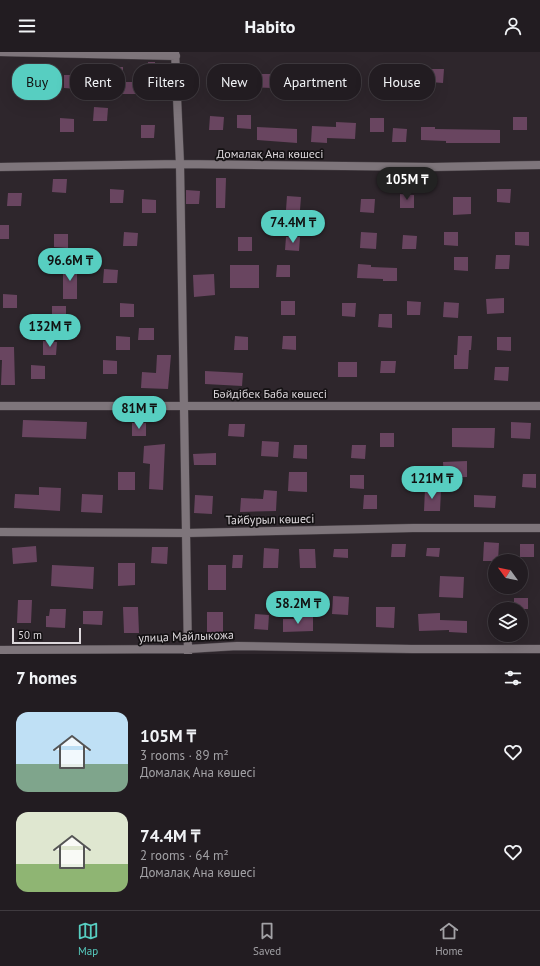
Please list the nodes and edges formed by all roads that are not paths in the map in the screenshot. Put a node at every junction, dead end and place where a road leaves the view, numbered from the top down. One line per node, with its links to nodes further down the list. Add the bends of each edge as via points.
1 (0, 52): 2 (street)
2 (176, 54): 3 (street)
3 (180, 164): 4 (street, Домалақ Ана көшесі, via 433,167); 5 (street, Домалақ Ана көшесі); 6 (street)
4 (540, 165)
5 (0, 166)
6 (184, 405): 7 (street, Бәйдібек Баба көшесі); 8 (street, Бәйдібек Баба көшесі); 11 (street)
7 (0, 406)
8 (540, 406)
9 (540, 528): 11 (street, Тайбурыл көшесі)
10 (0, 532): 11 (street, Тайбурыл көшесі)
11 (187, 533): 14 (street)
12 (540, 649): 14 (street, улица Майлыкожа, via 237,646)
13 (0, 650): 14 (street, улица Майлыкожа)
14 (188, 651)

